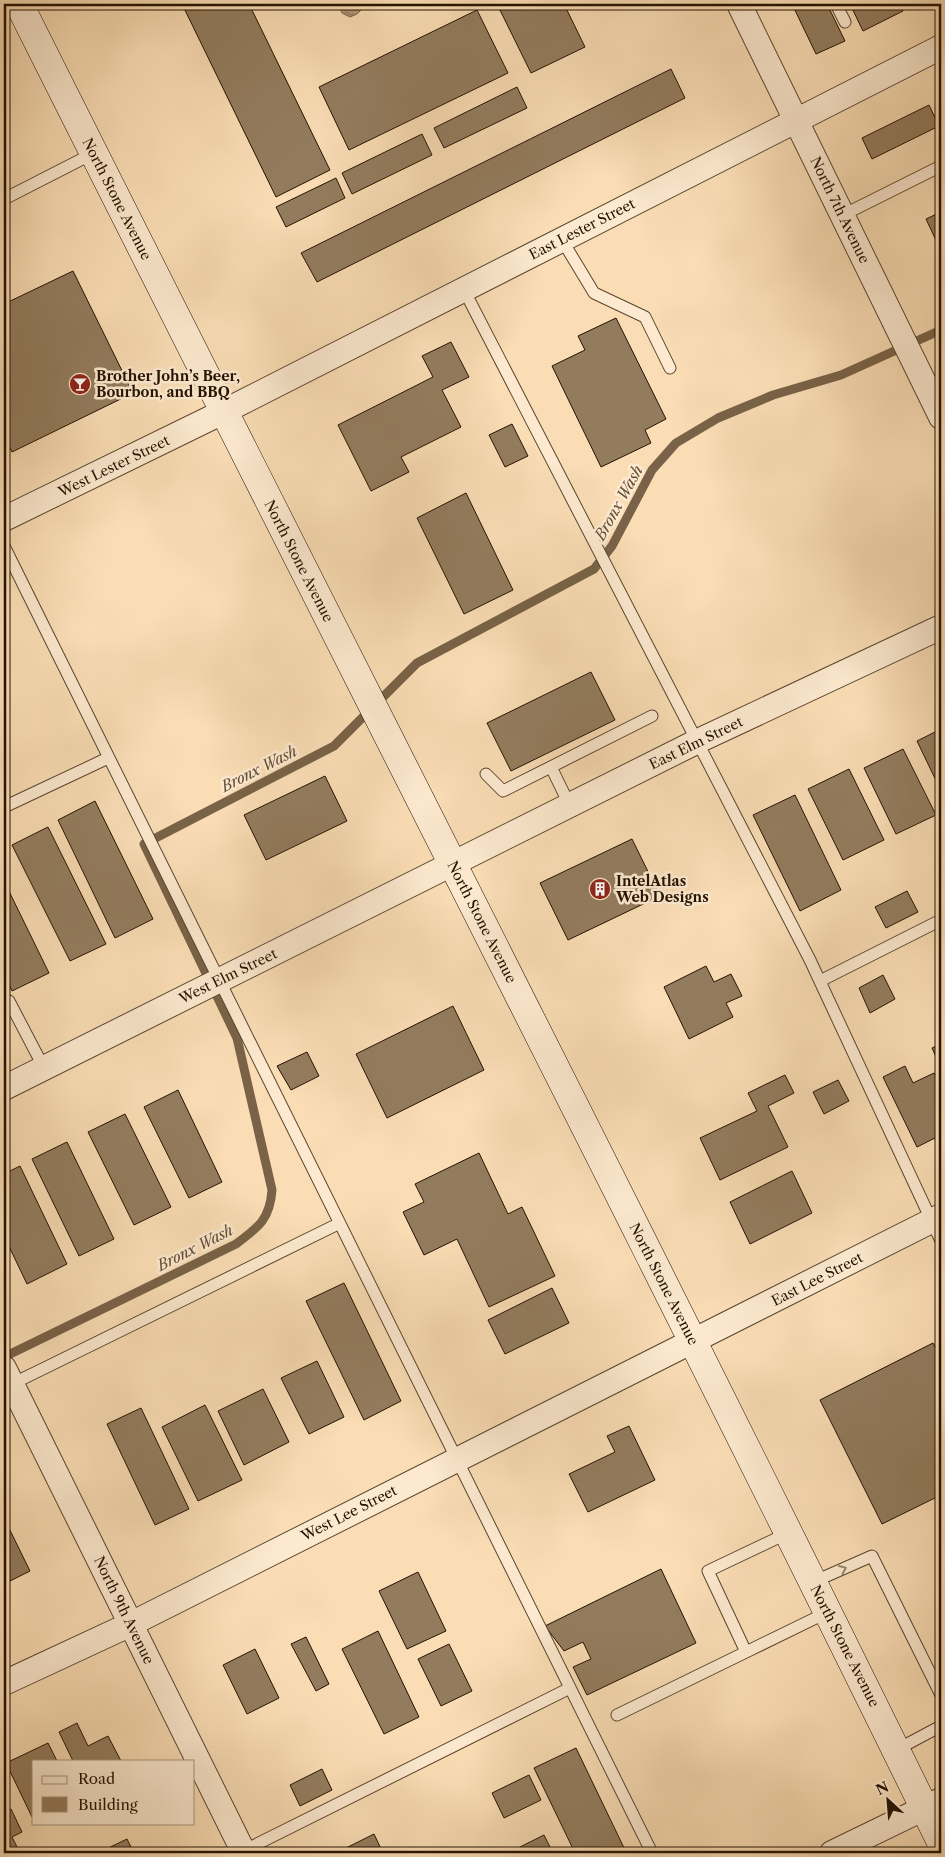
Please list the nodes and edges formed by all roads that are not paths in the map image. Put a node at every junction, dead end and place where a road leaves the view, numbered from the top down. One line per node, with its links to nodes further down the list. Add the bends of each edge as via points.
1 (19, 4): 7 (main road, North Stone Avenue)
2 (739, 4): 6 (street, North 7th Avenue)
3 (836, 4): 4 (lane)
4 (845, 22)
5 (941, 47): 6 (street, East Lester Street)
6 (797, 120): 10 (street, North 7th Avenue); 11 (street, East Lester Street)
7 (94, 154): 9 (lane); 14 (main road, North Stone Avenue)
8 (941, 166): 10 (lane)
9 (4, 199)
10 (843, 215): 15 (street, North 7th Avenue)
11 (562, 240): 12 (street, East Lester Street); 13 (lane, via 594,294 645,317)
12 (464, 290): 14 (street, East Lester Street); 20 (lane)
13 (670, 368)
14 (224, 412): 16 (street, West Lester Street); 26 (main road, North Stone Avenue)
15 (941, 417)
16 (4, 519)
17 (4, 546): 21 (lane)
18 (941, 628): 20 (street, East Elm Street)
19 (652, 716): 22 (lane)
20 (698, 741): 24 (street, East Elm Street); 29 (lane)
21 (108, 758): 25 (lane); 28 (lane)
22 (551, 767): 23 (lane, via 503,791); 24 (lane)
23 (486, 774)
24 (570, 806): 26 (street, East Elm Street)
25 (4, 807)
26 (453, 865): 28 (street, West Elm Street); 35 (main road, North Stone Avenue)
27 (941, 920): 29 (lane)
28 (218, 981): 31 (street, West Elm Street); 33 (lane)
29 (820, 981): 34 (lane)
30 (9, 1001): 31 (lane)
31 (44, 1068): 32 (street, West Elm Street)
32 (4, 1088)
33 (338, 1224): 36 (lane); 37 (lane)
34 (938, 1226): 35 (street, East Lee Street)
35 (693, 1341): 37 (street, West Lee Street); 38 (main road, North Stone Avenue)
36 (6, 1380): 41 (street, North 9th Avenue)
37 (455, 1460): 41 (street, West Lee Street); 44 (lane)
38 (788, 1533): 39 (main road, North Stone Avenue); 42 (lane, via 708,1572)
39 (813, 1582): 40 (main road, North Stone Avenue); 45 (lane, one-way to 45, via 872,1556)
40 (828, 1612): 42 (lane); 48 (main road, North Stone Avenue)
41 (130, 1624): 43 (street, West Lee Street); 51 (street, North 9th Avenue)
42 (746, 1652): 46 (lane)
43 (4, 1683)
44 (570, 1688): 51 (lane); 52 (lane)
45 (941, 1695)
46 (617, 1715)
47 (941, 1726): 48 (lane)
48 (896, 1750): 49 (main road, North Stone Avenue)
49 (933, 1804): 50 (main road, North Stone Avenue); 53 (street)
50 (941, 1842)
51 (243, 1853)
52 (652, 1853)
53 (832, 1853)

